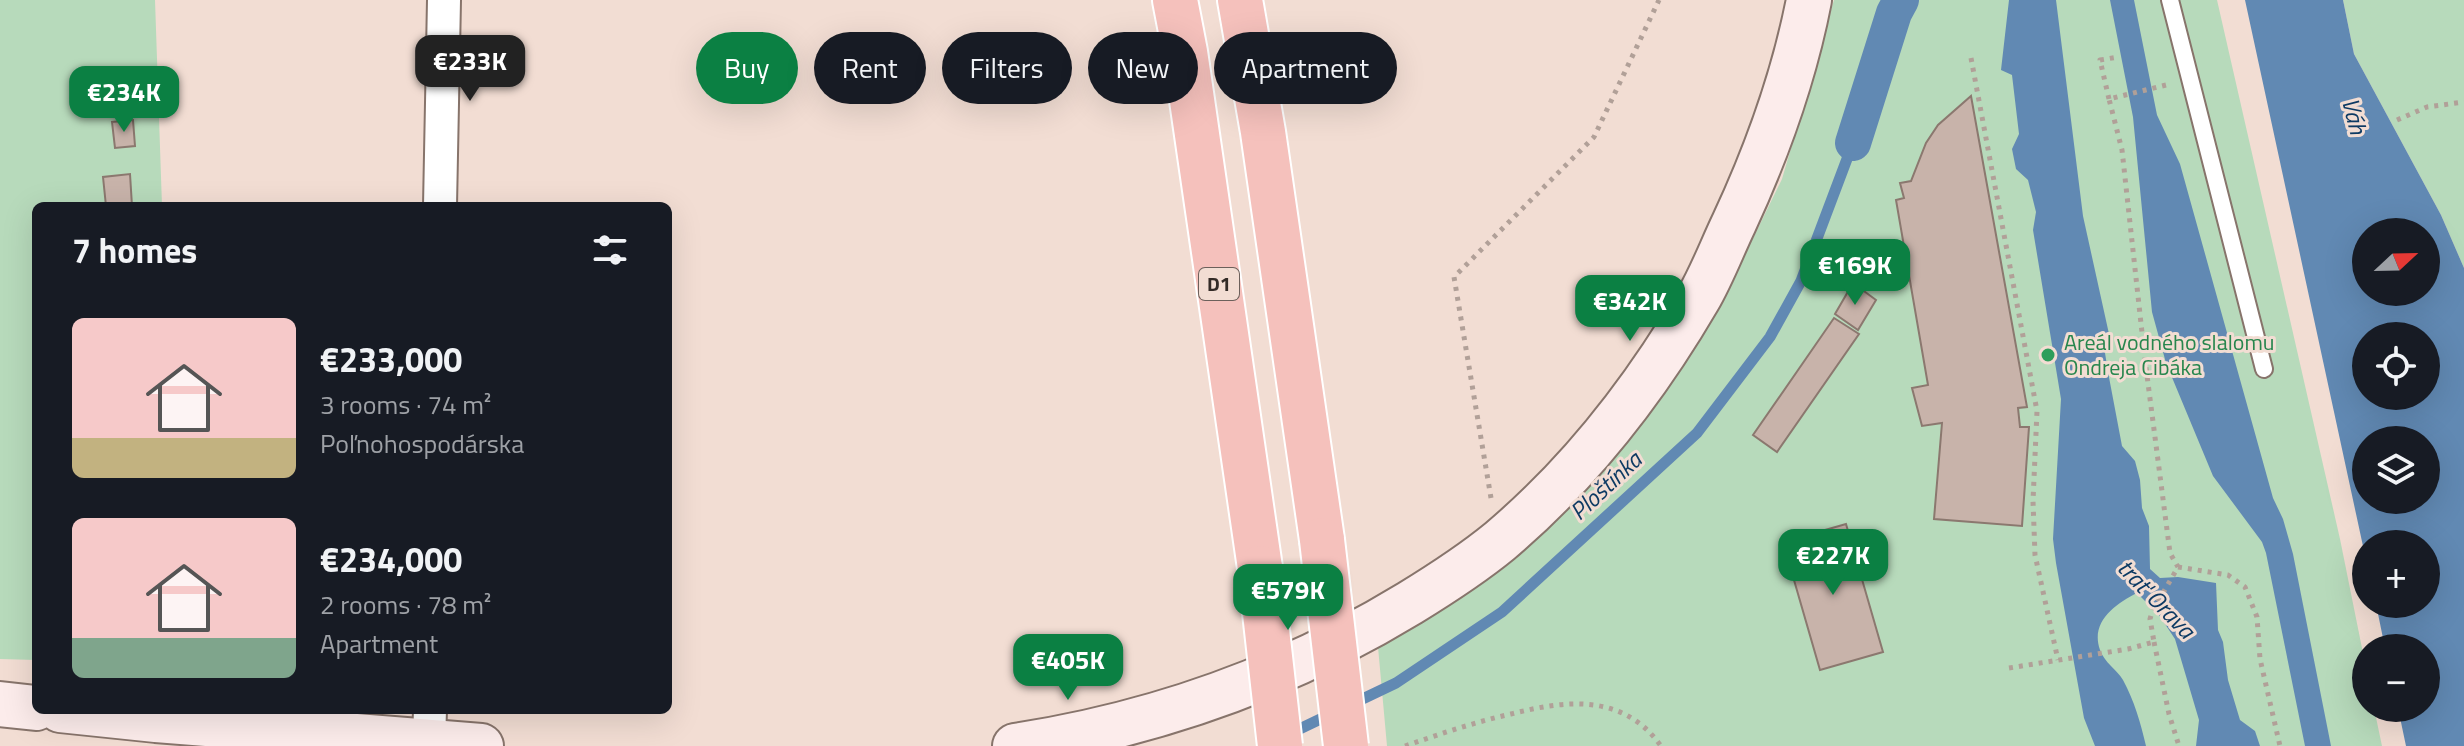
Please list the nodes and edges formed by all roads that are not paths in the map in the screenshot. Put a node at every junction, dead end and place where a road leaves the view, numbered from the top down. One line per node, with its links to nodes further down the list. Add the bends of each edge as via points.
1 (444, 0): 6 (street)
2 (1175, 0): 14 (highway, D1, bridge, via 1260,568)
3 (1240, 0): 15 (highway, bridge, via 1322,540)
4 (1809, 0): 13 (street, via 1763,160 1700,297 1654,370 1550,495 1439,585 1299,664 1133,722)
5 (2170, 0): 7 (lane)
6 (440, 202)
7 (2264, 369)
8 (0, 704): 9 (street)
9 (32, 708)
10 (98, 714): 11 (street)
11 (429, 726): 12 (street)
12 (481, 746)
13 (1015, 746)
14 (1280, 746)
15 (1346, 746)

